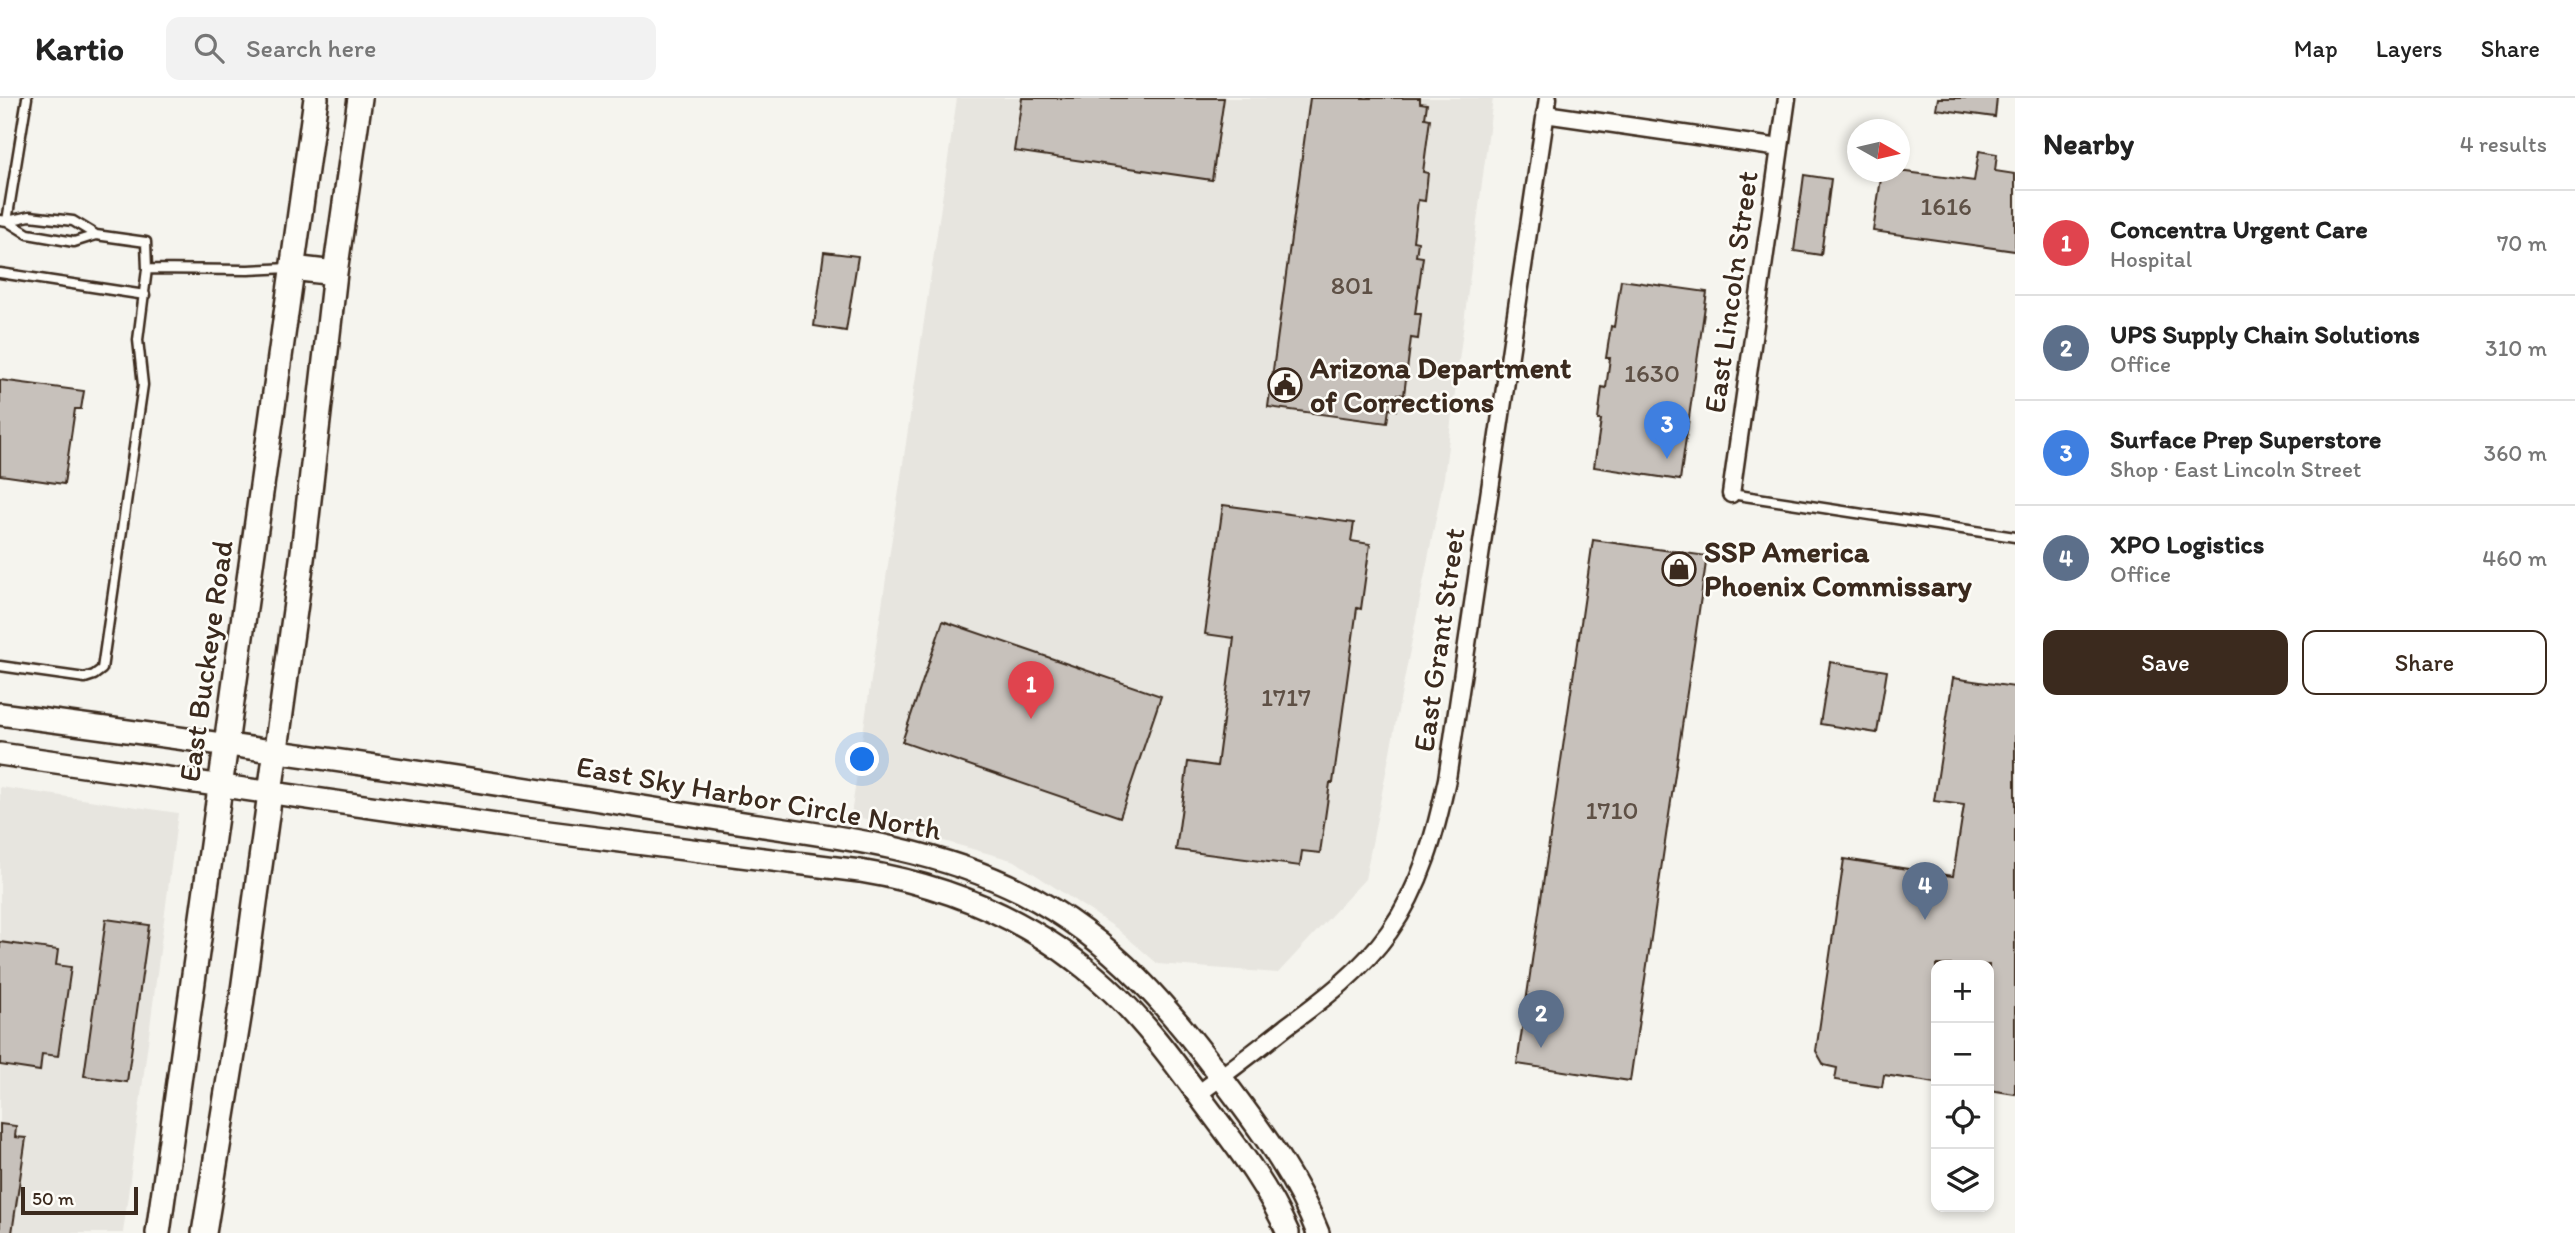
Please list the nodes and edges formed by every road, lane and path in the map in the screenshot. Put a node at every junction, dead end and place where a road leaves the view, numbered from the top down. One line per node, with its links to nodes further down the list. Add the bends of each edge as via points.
1 (27, 98): 7 (lane)
2 (316, 98): 9 (main road, East Buckeye Road)
3 (360, 98): 11 (main road)
4 (1787, 98): 6 (street, East Lincoln Street)
5 (1546, 106): 6 (street); 23 (street, East Grant Street, via 1447,779 1430,849 1411,894 1371,955 1341,985)
6 (1780, 148): 14 (street, East Lincoln Street)
7 (3, 221): 8 (lane, via 30,216 74,221); 8 (lane, via 28,234 74,242)
8 (96, 235): 10 (lane, via 146,242)
9 (292, 268): 10 (lane); 11 (main road); 18 (main road, East Buckeye Road)
10 (147, 269): 13 (lane)
11 (335, 273): 19 (main road)
12 (0, 274): 13 (lane)
13 (145, 295): 16 (lane, via 138,340 143,385 102,669 85,678)
14 (1731, 494): 15 (lane)
15 (2015, 537)
16 (0, 666)
17 (0, 714): 18 (street, East Sky Harbor Circle North)
18 (226, 746): 19 (street, East Sky Harbor Circle North); 21 (main road, East Buckeye Road)
19 (275, 752): 22 (main road); 23 (street, East Sky Harbor Circle North, via 874,844 968,867 1061,914 1111,951 1161,999)
20 (0, 754): 21 (street, East Sky Harbor Circle North)
21 (220, 785): 22 (street, East Sky Harbor Circle North); 26 (main road, East Buckeye Road)
22 (270, 792): 24 (street, East Sky Harbor Circle North, via 524,830 860,871 943,889 1017,922 1086,968 1127,1007); 27 (main road)
23 (1221, 1077): 24 (street, East Grant Street); 30 (street, East Sky Harbor Circle North, via 1275,1151)
24 (1198, 1094): 25 (street, East Sky Harbor Circle North)
25 (1278, 1211): 28 (street, East Sky Harbor Circle North); 29 (street)
26 (158, 1233)
27 (204, 1233)
28 (1288, 1233)
29 (1301, 1233)
30 (1318, 1233)

